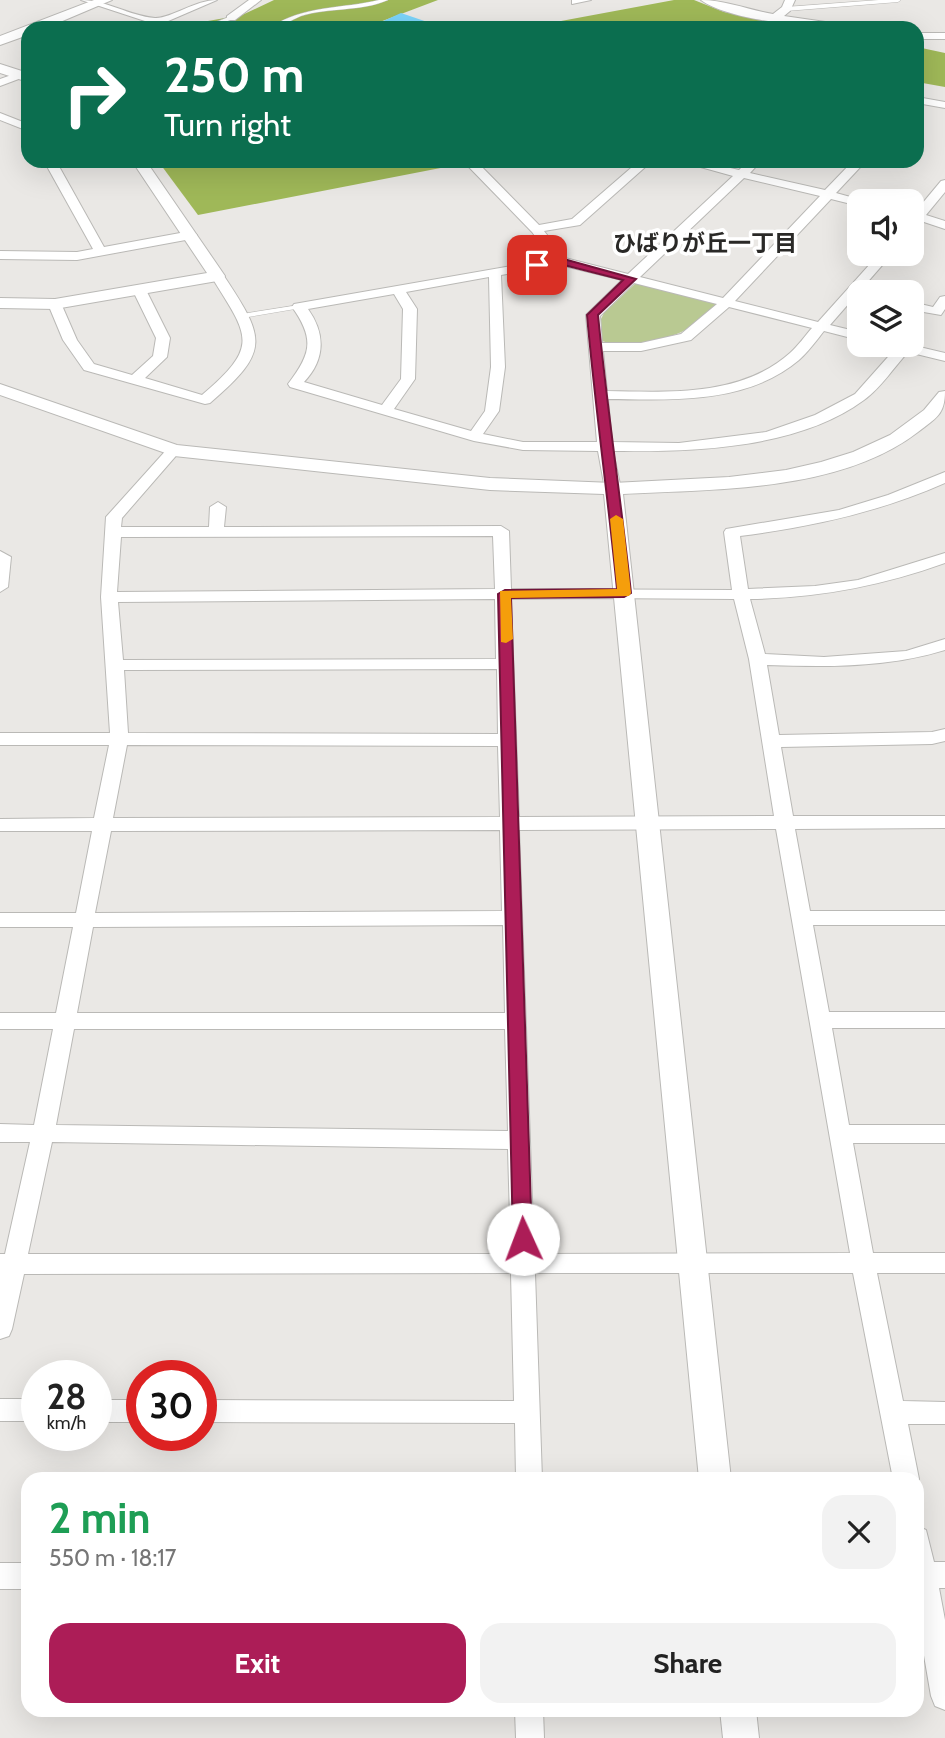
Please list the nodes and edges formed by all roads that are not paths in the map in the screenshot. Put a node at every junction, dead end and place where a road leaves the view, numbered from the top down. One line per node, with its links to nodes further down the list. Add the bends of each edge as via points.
1 (212, 0): 12 (street)
2 (256, 0): 9 (street)
3 (384, 0): 14 (lane, via 315,10)
4 (898, 0): 7 (lane)
5 (97, 1): 10 (street); 11 (street)
6 (706, 1): 8 (street)
7 (788, 4): 8 (street)
8 (774, 18): 15 (street)
9 (232, 19): 13 (lane)
10 (50, 21)
11 (154, 21)
12 (160, 21)
13 (226, 21)
14 (284, 21)
15 (796, 21)
16 (21, 33): 19 (street)
17 (924, 36): 18 (street)
18 (945, 36)
19 (0, 41)
20 (0, 68): 21 (street)
21 (21, 75)
22 (21, 77): 23 (street)
23 (0, 83)
24 (924, 102): 25 (street)
25 (945, 106)
26 (4, 121): 27 (street)
27 (21, 126)
28 (54, 168): 44 (street)
29 (144, 168): 43 (street)
30 (476, 168): 42 (street)
31 (638, 168): 42 (street, via 576,222)
32 (715, 168): 35 (street)
33 (747, 168): 35 (street)
34 (854, 168): 37 (street)
35 (741, 174): 37 (street); 50 (street)
36 (945, 184): 39 (street)
37 (830, 195): 38 (street); 57 (street)
38 (847, 199)
39 (924, 207)
40 (924, 219): 41 (street)
41 (943, 220)
42 (536, 229): 46 (street)
43 (191, 235): 44 (street); 49 (street)
44 (101, 253): 45 (street, via 59,258)
45 (0, 255)
46 (560, 261): 48 (street); 50 (street)
47 (877, 266): 51 (street)
48 (491, 273): 52 (street); 73 (street, via 496,277 498,367 492,411)
49 (217, 276): 53 (street); 61 (street)
50 (631, 279): 57 (street); 64 (street, via 593,315)
51 (865, 280)
52 (398, 289): 59 (street); 72 (street, via 410,309 408,379)
53 (140, 291): 58 (street); 68 (street, via 163,338 160,357)
54 (945, 300): 60 (street, via 936,312)
55 (847, 301): 62 (street)
56 (0, 303): 58 (street)
57 (726, 303): 62 (street); 64 (street, via 686,337 641,347)
58 (55, 304): 68 (street, via 70,340 89,367)
59 (299, 307): 61 (lane); 72 (street, via 316,338 316,351 306,374 295,384)
60 (924, 309)
61 (242, 316): 68 (street, via 250,335 247,362 205,400)
62 (822, 326): 63 (street); 70 (street, via 784,366 744,384 672,396)
63 (847, 333)
64 (596, 347): 70 (street)
65 (924, 352): 67 (street)
66 (891, 357): 74 (street, via 860,397 820,418 768,436 679,447)
67 (945, 357)
68 (134, 381)
69 (0, 389): 75 (street)
70 (600, 395): 74 (street)
71 (945, 396): 77 (street, via 897,439 826,467 729,483)
72 (385, 412): 73 (street)
73 (474, 437): 74 (street, via 523,446)
74 (605, 448): 77 (street)
75 (174, 450): 77 (street, via 490,484); 79 (street, via 114,517)
76 (942, 482): 86 (street, via 830,518 732,532)
77 (613, 489): 84 (street)
78 (218, 507): 80 (street)
79 (113, 532): 80 (street); 87 (street)
80 (216, 532): 85 (street, via 501,531)
81 (0, 556): 83 (street)
82 (945, 558): 86 (street, via 906,574 842,589)
83 (0, 587)
84 (624, 593): 85 (street); 86 (street); 99 (street)
85 (505, 594): 87 (street); 90 (street)
86 (741, 595): 89 (street)
87 (110, 597): 91 (street)
88 (945, 644): 89 (street, via 908,656 824,662)
89 (758, 659): 96 (street)
90 (506, 664): 91 (street); 95 (street)
91 (114, 665): 94 (street)
92 (945, 735): 96 (street)
93 (0, 738): 94 (street)
94 (119, 740): 95 (street); 101 (street)
95 (507, 740): 98 (street)
96 (771, 741): 97 (street)
97 (784, 821): 99 (street); 100 (street); 104 (street)
98 (512, 822): 99 (street); 101 (street); 103 (street)
99 (647, 822): 122 (street)
100 (945, 822)
101 (102, 824): 102 (street); 107 (street)
102 (0, 825)
103 (513, 918): 107 (street); 112 (street)
104 (801, 918): 105 (street); 108 (street)
105 (945, 918)
106 (0, 920): 107 (street)
107 (85, 920): 111 (street)
108 (820, 1020): 109 (street); 116 (street)
109 (945, 1020)
110 (0, 1021): 111 (street)
111 (64, 1021): 112 (street); 114 (street)
112 (516, 1021): 117 (street)
113 (0, 1133): 114 (street)
114 (43, 1133): 117 (street); 120 (street)
115 (945, 1134): 116 (street)
116 (841, 1135): 118 (street)
117 (520, 1140): 121 (street)
118 (863, 1262): 119 (street); 122 (street); 128 (street)
119 (945, 1263)
120 (7, 1264): 121 (street); 123 (street)
121 (523, 1264): 122 (street); 127 (street)
122 (694, 1264): 131 (street)
123 (0, 1329)
124 (0, 1410): 125 (street)
125 (21, 1410)
126 (217, 1411): 127 (street)
127 (527, 1412): 130 (street)
128 (893, 1412): 129 (street); 132 (street)
129 (945, 1413)
130 (528, 1472)
131 (715, 1472)
132 (905, 1472)
133 (924, 1553): 134 (street)
134 (934, 1575): 137 (street)
135 (0, 1576): 136 (street)
136 (21, 1576)
137 (945, 1696)
138 (529, 1717): 140 (street)
139 (739, 1717): 141 (street)
140 (530, 1738)
141 (741, 1738)

